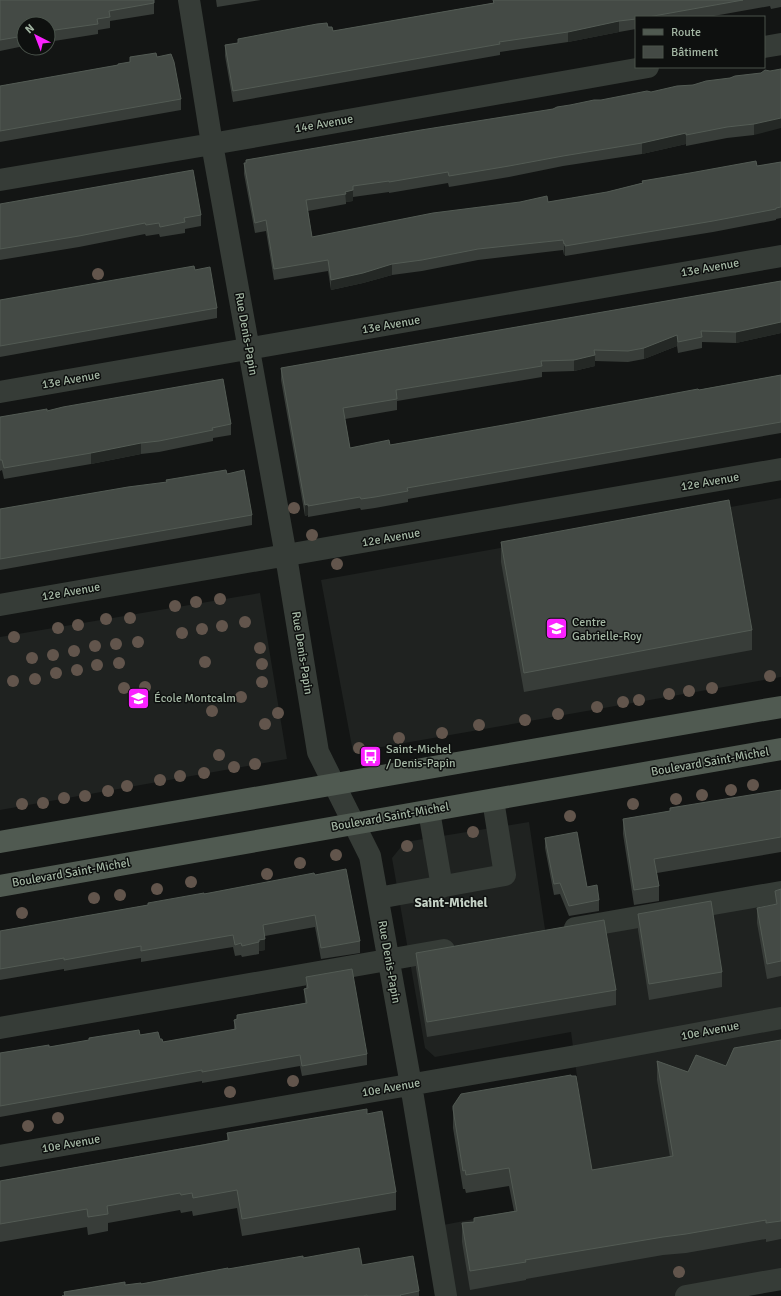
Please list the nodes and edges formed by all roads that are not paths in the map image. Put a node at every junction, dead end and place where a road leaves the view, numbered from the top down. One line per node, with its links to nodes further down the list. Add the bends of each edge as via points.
1 (189, 0): 5 (street, Rue Denis-Papin)
2 (781, 44): 3 (street)
3 (765, 46)
4 (642, 68): 5 (street, 14e Avenue)
5 (212, 144): 6 (street, 14e Avenue); 8 (street, Rue Denis-Papin)
6 (0, 180)
7 (781, 256): 8 (street, 13e Avenue)
8 (248, 350): 9 (street, 13e Avenue); 11 (street, Rue Denis-Papin)
9 (0, 392)
10 (781, 469): 11 (street, 12e Avenue)
11 (286, 556): 12 (street, 12e Avenue); 15 (street, Rue Denis-Papin, via 318,752)
12 (0, 605)
13 (781, 707): 15 (main road)
14 (781, 750): 16 (main road, Boulevard Saint-Michel)
15 (335, 784): 18 (street, Rue Denis-Papin); 19 (main road)
16 (493, 800): 17 (main road, Boulevard Saint-Michel); 21 (street, via 505,875)
17 (429, 810): 18 (main road, Boulevard Saint-Michel); 21 (street)
18 (354, 823): 20 (main road, Boulevard Saint-Michel); 23 (street, Rue Denis-Papin, via 370,856)
19 (0, 842)
20 (0, 886)
21 (442, 887): 23 (street)
22 (781, 892): 24 (street)
23 (378, 898): 26 (street, Rue Denis-Papin)
24 (554, 931)
25 (460, 948): 26 (street)
26 (389, 960): 28 (street); 29 (street, Rue Denis-Papin)
27 (781, 1018): 29 (street, 10e Avenue)
28 (0, 1028)
29 (411, 1085): 30 (street, 10e Avenue); 32 (street, Rue Denis-Papin)
30 (0, 1156)
31 (781, 1279): 33 (street)
32 (446, 1296)
33 (686, 1296)

